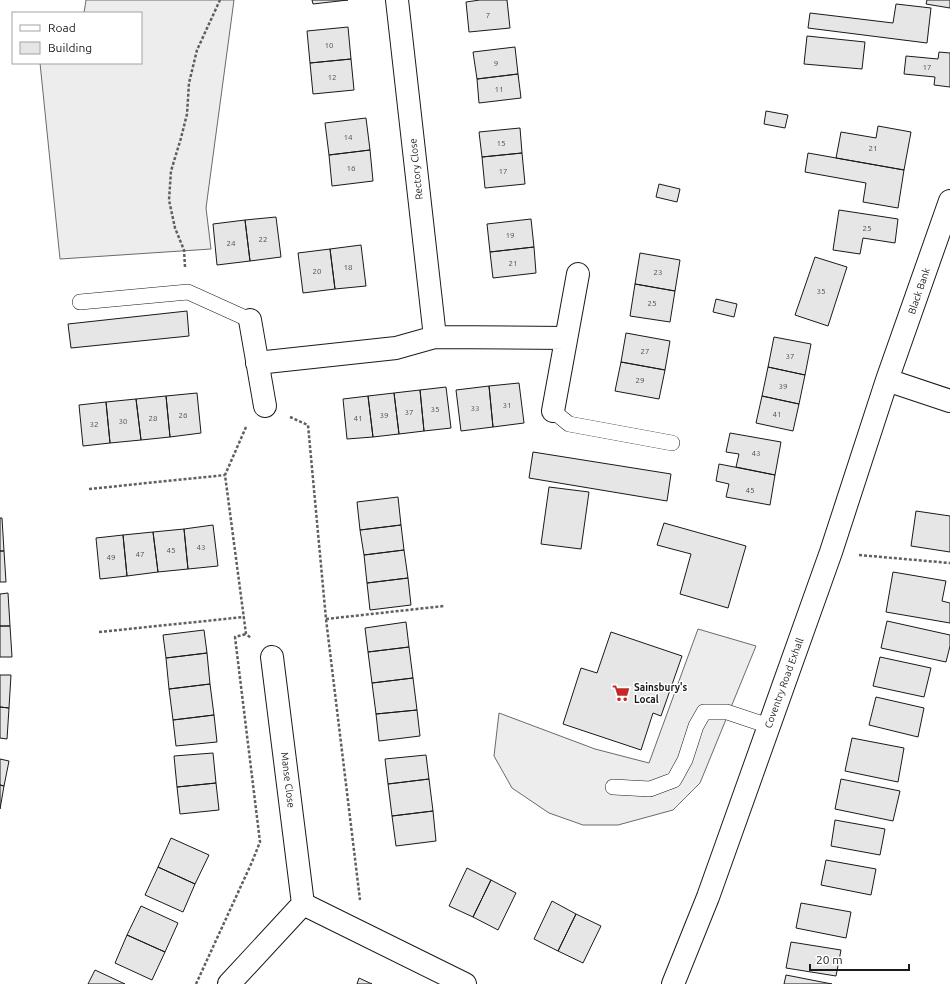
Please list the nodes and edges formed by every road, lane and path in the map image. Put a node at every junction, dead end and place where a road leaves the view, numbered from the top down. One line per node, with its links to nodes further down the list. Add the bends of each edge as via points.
1 (220, 0): 5 (path, via 197,50 187,114 171,171 169,200 175,228 184,250)
2 (397, 0): 8 (street, Rectory Close)
3 (950, 201): 11 (street, Black Bank)
4 (578, 274): 9 (street)
5 (188, 292): 6 (lane); 7 (lane)
6 (80, 302)
7 (250, 320): 10 (street)
8 (435, 337): 9 (street); 10 (street, via 396,348)
9 (566, 338): 14 (street)
10 (258, 363): 13 (street)
11 (887, 380): 12 (street); 18 (street, Coventry Road Exhall)
12 (950, 400)
13 (265, 406): 16 (path, via 248,420); 22 (path, via 308,425)
14 (553, 411): 15 (lane, via 569,424)
15 (672, 443)
16 (226, 475): 17 (path); 21 (path)
17 (89, 489)
18 (831, 552): 19 (path); 26 (street, Coventry Road Exhall)
19 (950, 563)
20 (444, 606): 22 (path)
21 (244, 617): 23 (path); 24 (path)
22 (326, 619): 29 (path)
23 (99, 632)
24 (246, 634): 25 (path); 30 (path, via 235,637 260,842)
25 (272, 657): 28 (street, Manse Close)
26 (769, 726): 27 (lane, via 728,712 704,712 674,780 650,790); 33 (street, Coventry Road Exhall, via 708,897)
27 (613, 787)
28 (303, 904): 29 (street); 31 (street)
29 (364, 934): 32 (street)
30 (196, 984)
31 (229, 984)
32 (465, 984)
33 (673, 984)

